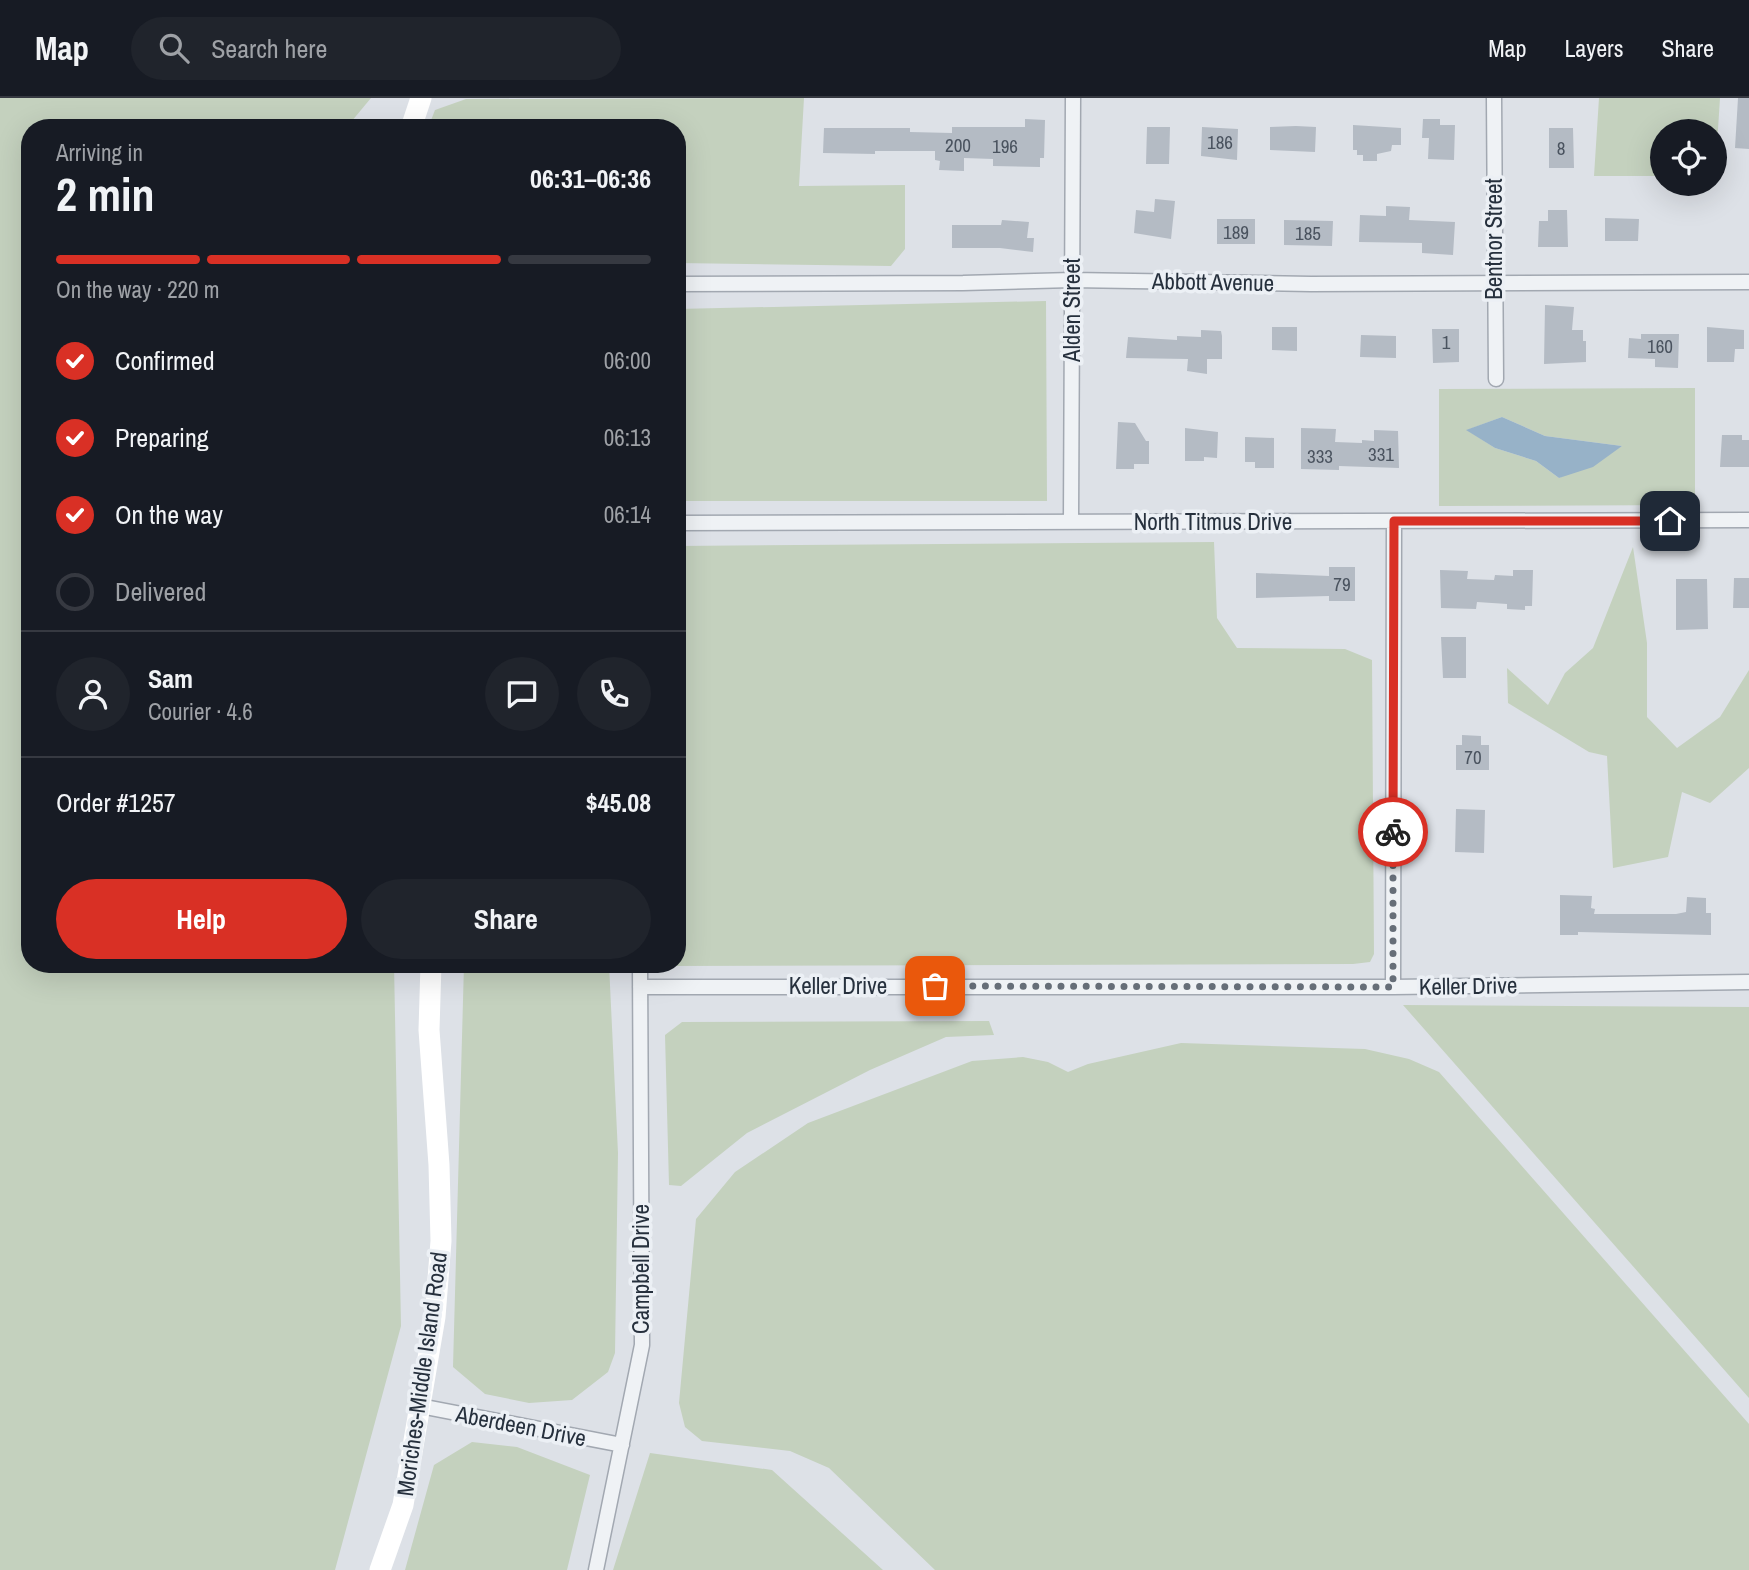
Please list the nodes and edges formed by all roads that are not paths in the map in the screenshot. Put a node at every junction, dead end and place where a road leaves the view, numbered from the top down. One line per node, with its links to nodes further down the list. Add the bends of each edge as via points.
1 (421, 98): 4 (main road)
2 (1073, 98): 5 (street, Alden Street)
3 (1494, 98): 6 (street, Bentnor Street)
4 (414, 119)
5 (1072, 280): 6 (street, Abbott Avenue); 8 (street, Abbott Avenue); 12 (street, Alden Street)
6 (1494, 282): 7 (street, Abbott Avenue); 9 (street, Bentnor Street)
7 (1749, 282)
8 (686, 284)
9 (1496, 379)
10 (1749, 520): 11 (street, North Titmus Drive)
11 (1394, 521): 12 (street, North Titmus Drive); 18 (street)
12 (1071, 522): 13 (street, North Titmus Drive)
13 (686, 523)
14 (430, 973): 19 (main road, Moriches-Middle Island Road, via 440,1241 435,1317)
15 (640, 973): 17 (street, Campbell Drive)
16 (1749, 982): 18 (street, Keller Drive)
17 (640, 987): 18 (street, Keller Drive); 20 (street, Campbell Drive, via 642,1346)
18 (1393, 987)
19 (421, 1406): 20 (street, Aberdeen Drive); 21 (main road, Moriches-Middle Island Road, via 403,1505)
20 (622, 1445): 22 (street, Campbell Drive)
21 (380, 1570)
22 (596, 1570)

